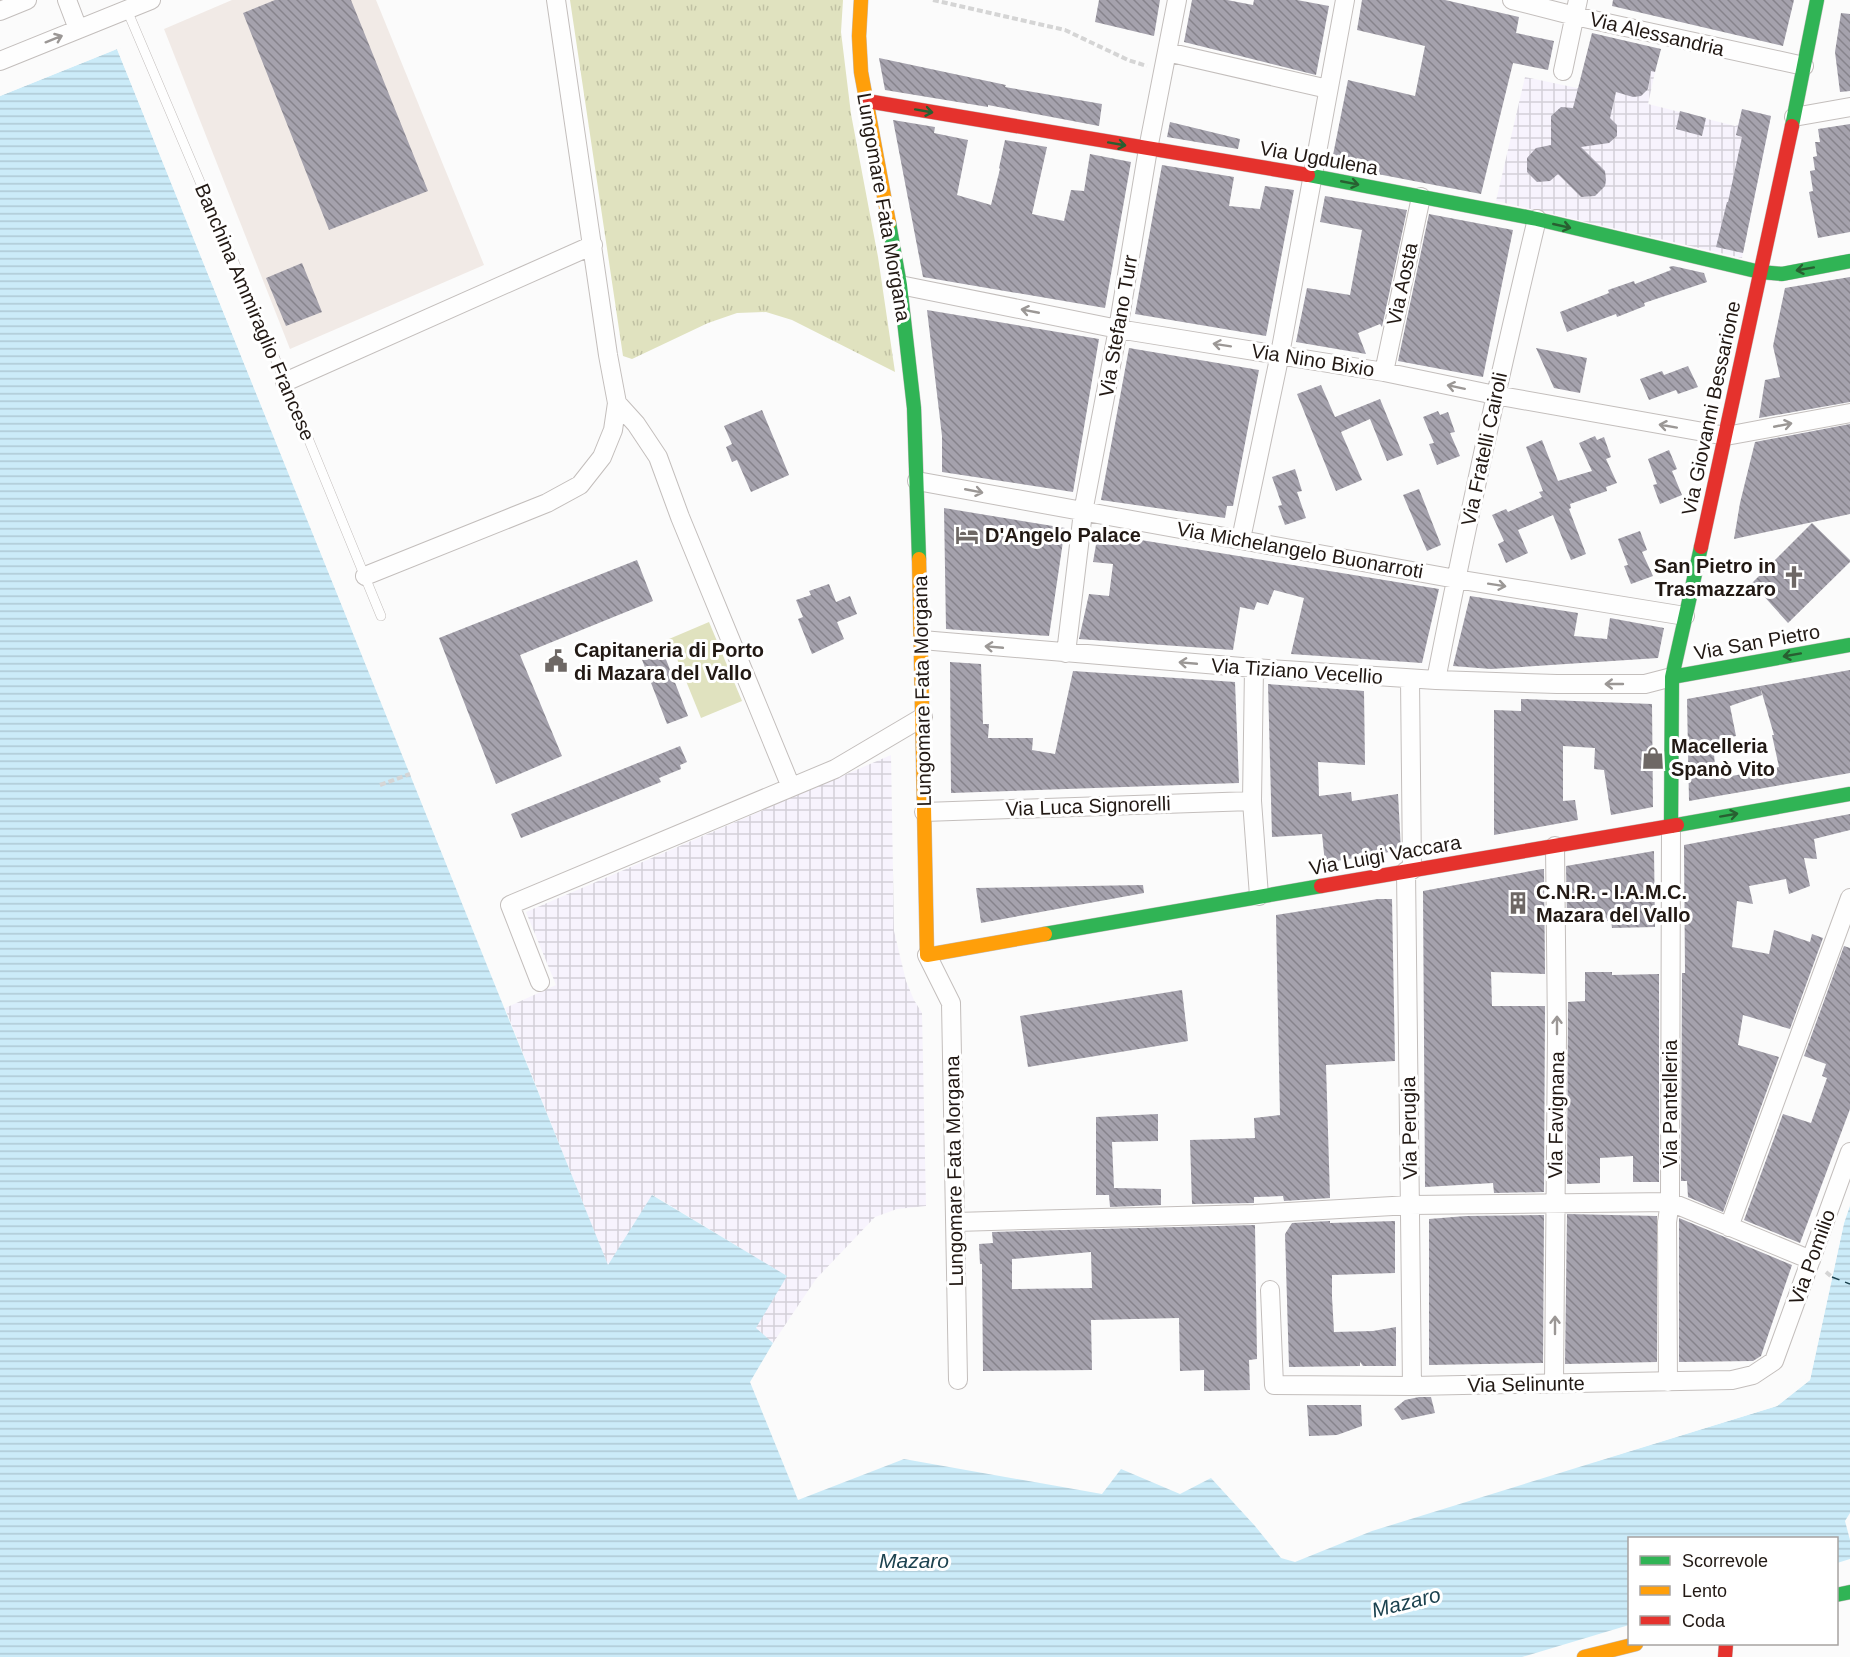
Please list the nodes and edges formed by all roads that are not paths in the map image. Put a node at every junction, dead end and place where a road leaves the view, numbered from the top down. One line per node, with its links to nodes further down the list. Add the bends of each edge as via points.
1 (27, 0): 12 (street)
2 (67, 0): 13 (street)
3 (151, 0): 11 (street)
4 (556, 0): 26 (street)
5 (861, 0): 19 (main road, Lungomare Fata Morgana, via 861,72)
6 (1177, 0): 14 (street, Via Stefano Turr)
7 (1345, 0): 18 (street)
8 (1512, 0): 10 (street, Via Alessandria)
9 (1817, 0): 16 (main road, Via Giovanni Bessarione)
10 (1576, 8): 16 (street, Via Alessandria); 17 (street)
11 (127, 10): 13 (street); 33 (lane, Banchina Ammiraglio Francese)
12 (0, 11)
13 (78, 29): 15 (street, one-way to 13)
14 (1167, 52): 18 (street); 22 (street, Via Stefano Turr)
15 (0, 61)
16 (1804, 66): 21 (main road, Via Giovanni Bessarione)
17 (1563, 71)
18 (1328, 89): 23 (street)
19 (867, 101): 22 (main road, Via Ugdulena, one-way to 22); 29 (main road, Lungomare Fata Morgana)
20 (1850, 107): 21 (street)
21 (1794, 117): 28 (main road, Via Giovanni Bessarione)
22 (1148, 149): 23 (main road, Via Ugdulena); 30 (street, Via Stefano Turr)
23 (1312, 176): 24 (main road, Via Ugdulena, one-way to 24); 31 (street)
24 (1421, 197): 25 (main road, Via Ugdulena); 32 (street, Via Aosta)
25 (1536, 219): 28 (main road, Via Ugdulena, one-way to 28); 34 (street, Via Fratelli Cairoli)
26 (593, 246): 33 (street); 35 (street)
27 (1850, 261): 28 (main road, Via Ugdulena, one-way to 28, via 1782,274)
28 (1760, 272): 37 (main road, Via Giovanni Bessarione)
29 (900, 285): 30 (street, Via Nino Bixio, one-way to 29); 38 (main road, Lungomare Fata Morgana, via 914,408)
30 (1118, 329): 31 (street, Via Nino Bixio, one-way to 30); 39 (street, Via Stefano Turr)
31 (1280, 354): 32 (street, Via Nino Bixio); 40 (street)
32 (1383, 372): 34 (street, Via Nino Bixio, one-way to 32)
33 (285, 382): 41 (lane, Banchina Ammiraglio Francese)
34 (1495, 395): 37 (street, Via Nino Bixio, one-way to 34); 42 (street, Via Fratelli Cairoli)
35 (617, 403): 41 (street, via 613,430 602,457 580,485 547,503); 53 (street, via 657,457)
36 (1850, 413): 37 (street, one-way to 36)
37 (1726, 436): 44 (main road, Via Giovanni Bessarione)
38 (917, 481): 39 (street, Via Michelangelo Buonarroti, one-way to 39); 45 (main road, Lungomare Fata Morgana)
39 (1083, 512): 40 (street, Via Michelangelo Buonarroti); 47 (street, Via Stefano Turr)
40 (1241, 539): 42 (street, Via Michelangelo Buonarroti)
41 (365, 576): 43 (lane, Banchina Ammiraglio Francese)
42 (1456, 579): 44 (street, Via Michelangelo Buonarroti, one-way to 44); 51 (street, Via Fratelli Cairoli)
43 (381, 616)
44 (1684, 616): 49 (main road, Via Giovanni Bessarione)
45 (922, 640): 47 (street, Via Tiziano Vecellio, one-way to 45); 52 (main road, Lungomare Fata Morgana)
46 (1850, 645): 49 (main road, Via San Pietro, one-way to 49)
47 (1066, 653): 48 (street, Via Tiziano Vecellio, one-way to 47)
48 (1254, 668): 50 (street, Via Tiziano Vecellio); 55 (street)
49 (1671, 677): 51 (street, Via Tiziano Vecellio, one-way to 51, via 1645,684); 57 (main road, Via Giovanni Bessarione)
50 (1410, 679): 51 (street, Via Tiziano Vecellio); 59 (street, Via Perugia)
51 (1436, 680)
52 (923, 717): 53 (street, via 835,769); 56 (main road, Lungomare Fata Morgana)
53 (791, 787): 63 (street, via 510,905)
54 (1850, 794): 57 (main road, Via Luigi Vaccara, one-way to 54)
55 (1252, 801): 56 (street, Via Luca Signorelli); 60 (street)
56 (924, 812): 62 (main road, Lungomare Fata Morgana)
57 (1671, 826): 58 (main road, Via Luigi Vaccara); 65 (street, Via Pantelleria)
58 (1555, 846): 59 (main road, Via Luigi Vaccara); 66 (street, Via Favignana, one-way to 58)
59 (1409, 870): 60 (main road, Via Luigi Vaccara); 67 (street, Via Perugia)
60 (1260, 896): 62 (main road, Via Luigi Vaccara)
61 (1850, 898): 69 (street)
62 (927, 955): 68 (street, Lungomare Fata Morgana, via 951,1003)
63 (540, 982)
64 (1850, 1152): 70 (street, Via Pomilio)
65 (1670, 1202): 66 (street); 69 (street); 74 (street, Via Pantelleria)
66 (1555, 1203): 67 (street); 75 (street, Via Favignana, one-way to 66)
67 (1410, 1205): 68 (street, via 1254,1214); 76 (street, Via Perugia)
68 (955, 1222): 73 (street, Lungomare Fata Morgana)
69 (1729, 1227): 70 (street)
70 (1811, 1260): 72 (street, Via Pomilio)
71 (1270, 1290): 76 (street, Via Selinunte, via 1274,1385)
72 (1774, 1361): 74 (street, Via Selinunte, via 1753,1375 1732,1380)
73 (958, 1380)
74 (1668, 1382): 75 (street, Via Selinunte)
75 (1554, 1383): 76 (street, Via Selinunte)
76 (1412, 1386)
77 (1632, 1645): 78 (main road)
78 (1584, 1657)

